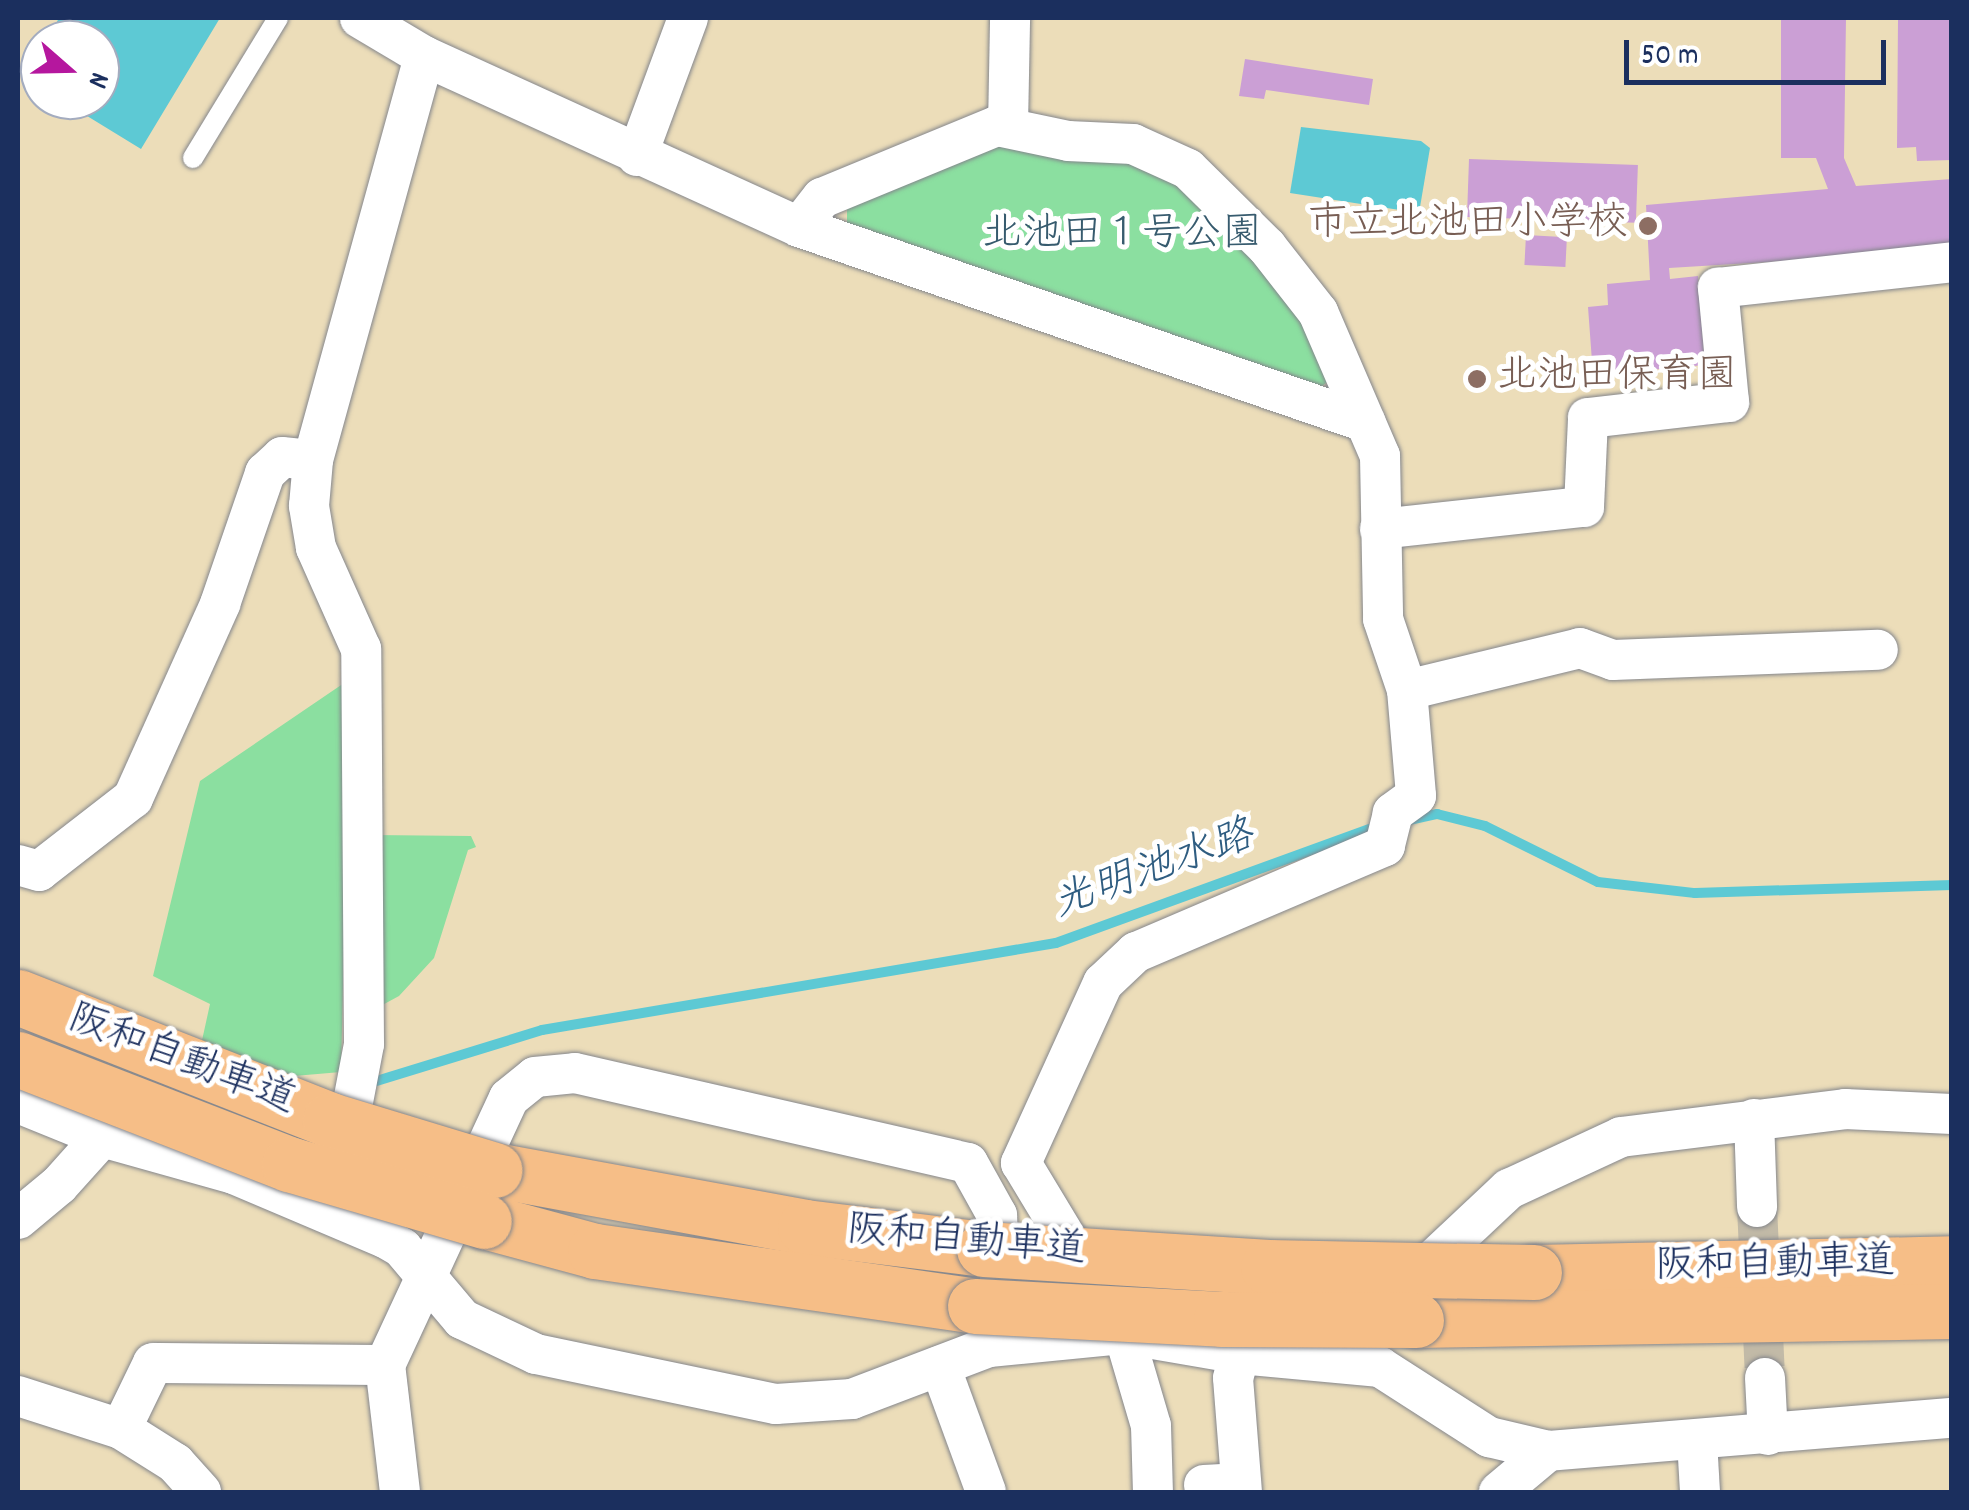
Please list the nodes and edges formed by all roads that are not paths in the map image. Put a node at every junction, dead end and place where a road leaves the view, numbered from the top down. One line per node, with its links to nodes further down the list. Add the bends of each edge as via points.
1 (278, 18): 7 (lane)
2 (688, 18): 6 (street)
3 (1010, 18): 5 (street)
4 (394, 32): 6 (street); 11 (street)
5 (1008, 127): 8 (street, via 822,198); 10 (street, via 1068,141 1133,144 1188,169 1267,247 1318,312)
6 (637, 156): 8 (street)
7 (193, 158)
8 (800, 227): 10 (street)
9 (1952, 262): 12 (street, via 1718,288 1729,402 1588,418 1584,508)
10 (1365, 422): 12 (street, via 1380,456)
11 (313, 460): 15 (street, via 282,457 265,473 220,604 133,798 39,871); 24 (street, via 309,506 316,548 361,650 364,1044)
12 (1380, 529): 14 (street, via 1384,619)
13 (1878, 650): 14 (street, via 1612,660 1580,648)
14 (1407, 690): 30 (street, via 1416,796 1389,830 1136,952 1103,983 1020,1162)
15 (18, 865)
16 (18, 996): 22 (highway, 阪和自動車道, bridge, via 330,1120)
17 (18, 1059): 22 (highway, 阪和自動車道, bridge, via 289,1164)
18 (18, 1103): 21 (street)
19 (1952, 1114): 20 (street, via 1845,1110)
20 (1754, 1120): 23 (street); 34 (street, via 1621,1137 1509,1189 1391,1300)
21 (102, 1137): 24 (street, via 234,1174); 25 (street, via 60,1186)
22 (490, 1196): 26 (highway, 阪和自動車道, bridge, via 984,1249 1268,1266 1534,1272); 29 (highway, 阪和自動車道, via 595,1252)
23 (1758, 1206)
24 (331, 1215): 27 (street, via 402,1248)
25 (18, 1218)
26 (1952, 1263)
27 (422, 1280): 29 (street, via 508,1098 535,1077 575,1074 968,1164 997,1214 1000,1283); 32 (street); 33 (street, via 462,1319 536,1354 776,1404 852,1399)
28 (1952, 1311): 29 (highway, 阪和自動車道, bridge)
29 (982, 1326): 30 (street); 33 (street)
30 (1124, 1334): 31 (street); 46 (street, via 1151,1426)
31 (1240, 1354): 34 (street); 42 (street)
32 (385, 1365): 38 (street, via 153,1363); 44 (street)
33 (940, 1366): 45 (street)
34 (1380, 1367): 41 (street, via 1490,1436)
35 (1766, 1378): 39 (street)
36 (18, 1396): 38 (street)
37 (1952, 1418): 39 (street)
38 (120, 1429): 43 (street, via 175,1464)
39 (1768, 1435): 40 (street)
40 (1698, 1440): 41 (street); 48 (street)
41 (1548, 1451): 47 (street)
42 (1229, 1487)
43 (201, 1492)
44 (400, 1492)
45 (986, 1492)
46 (1153, 1492)
47 (1499, 1492)
48 (1700, 1492)

